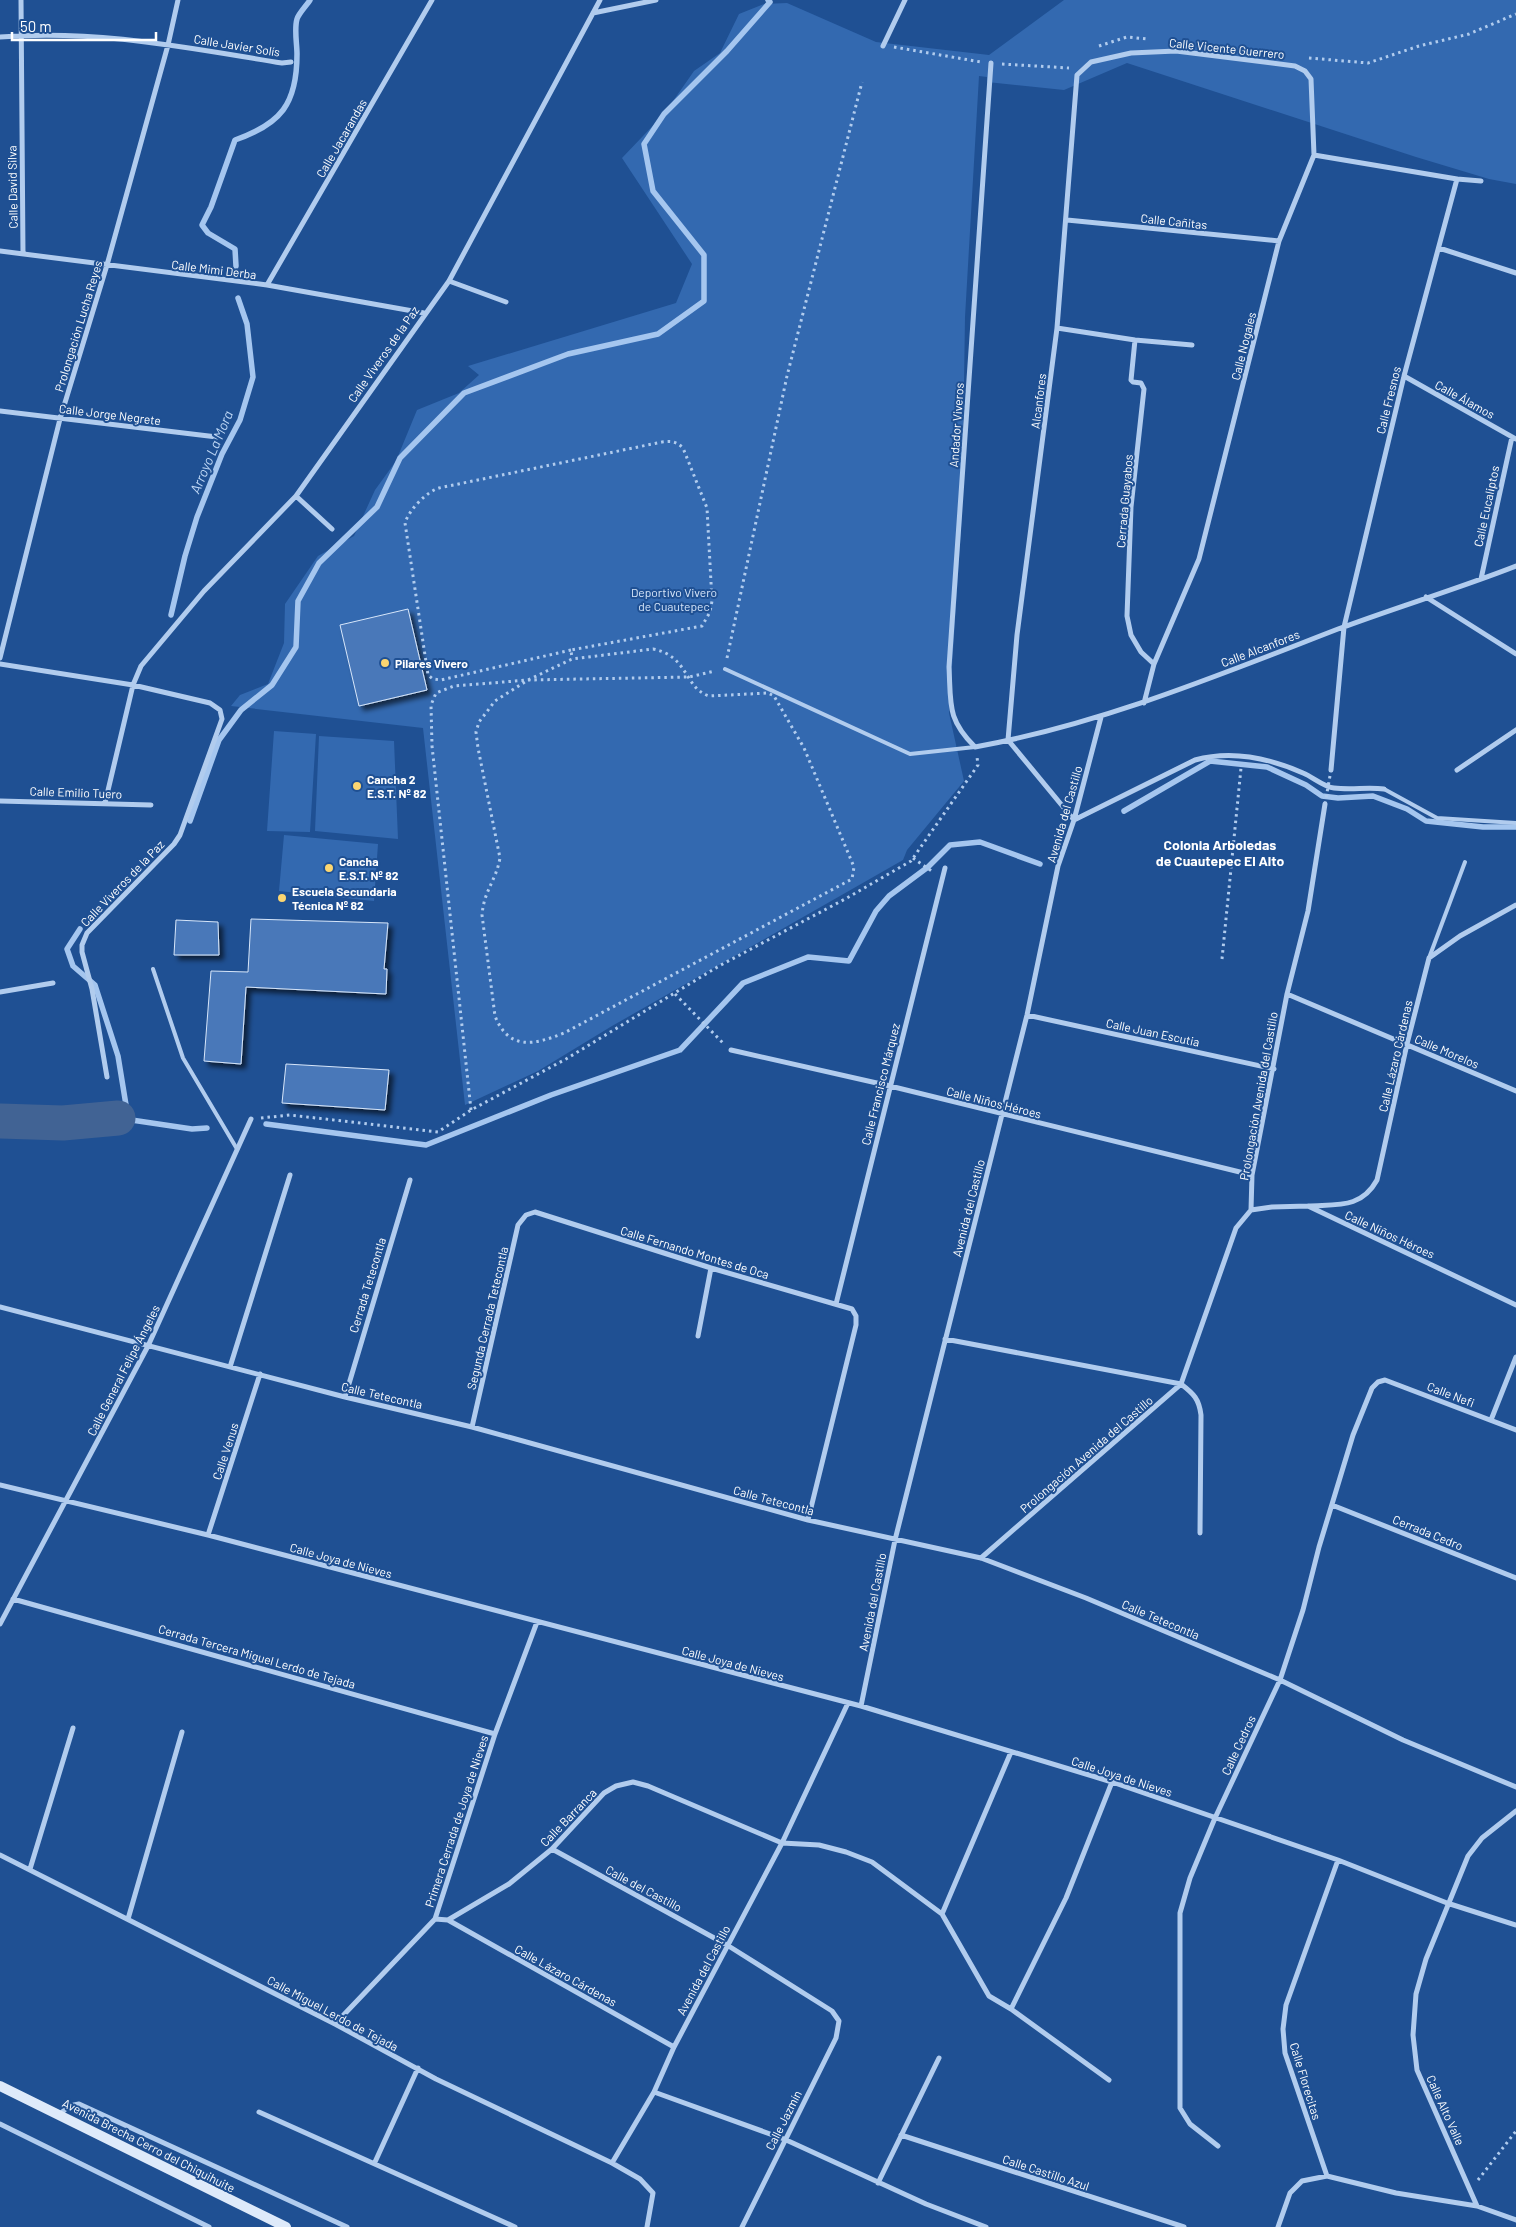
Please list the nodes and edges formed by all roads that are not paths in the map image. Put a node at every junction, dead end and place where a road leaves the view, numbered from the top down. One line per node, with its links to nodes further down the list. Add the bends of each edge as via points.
1 (21, 0): 8 (street, Calle David Silva)
2 (178, 0): 10 (street, Prolongación Lucha Reyes)
3 (432, 0): 26 (street, Calle Jacarandas)
4 (600, 0): 7 (street, Calle Viveros de la Paz)
5 (656, 0): 7 (street)
6 (906, 0): 11 (street)
7 (593, 13): 25 (street, Calle Viveros de la Paz)
8 (20, 35): 9 (street, Calle Javier Solís); 10 (street, Calle Javier Solís, via 61,34); 22 (street, Calle David Silva)
9 (0, 37)
10 (168, 45): 12 (street, Calle Javier Solís); 23 (street, Prolongación Lucha Reyes)
11 (883, 46)
12 (291, 62)
13 (990, 64): 53 (street, Andador Viveros, via 949,668 955,723)
14 (1084, 67): 15 (street, Calle Vicente Guerrero, via 1091,62 1130,53 1176,51 1295,66 1305,70 1311,79); 18 (street, Alcanfores, via 1077,75)
15 (1314, 155): 16 (street); 19 (street, Calle Nogales)
16 (1457, 179): 17 (street); 20 (street, Calle Fresnos)
17 (1481, 181)
18 (1067, 220): 19 (street, Calle Cañitas); 29 (street, Alcanfores)
19 (1279, 241): 46 (street, Calle Nogales, via 1199,559)
20 (1439, 248): 24 (street); 32 (street, Calle Fresnos)
21 (0, 251): 22 (street, Calle Mimi Derba)
22 (23, 254): 23 (street, Calle Mimi Derba)
23 (107, 265): 26 (street, Calle Mimi Derba); 34 (street, Prolongación Lucha Reyes)
24 (1516, 272)
25 (448, 281): 27 (street); 28 (street, Calle Viveros de la Paz)
26 (267, 285): 28 (street, Calle Mimi Derba)
27 (506, 302)
28 (424, 313): 37 (street, Calle Viveros de la Paz)
29 (1057, 328): 30 (street); 52 (street, Alcanfores)
30 (1135, 340): 31 (street); 46 (street, Cerrada Guayabos, via 1130,380 1141,383 1144,389 1131,507 1128,616 1131,635 1141,652)
31 (1192, 345)
32 (1404, 376): 36 (street, Calle Álamos); 42 (street, Calle Fresnos)
33 (0, 411): 34 (street, Calle Jorge Negrete)
34 (60, 419): 35 (street, Calle Jorge Negrete); 44 (street, Prolongación Lucha Reyes)
35 (217, 437)
36 (1514, 438): 40 (street, Calle Eucaliptos)
37 (296, 496): 38 (street); 48 (street, Calle Viveros de la Paz, via 204,591 141,666)
38 (332, 529)
39 (1516, 566): 40 (street, Calle Alcanfores)
40 (1481, 580): 41 (street, Calle Alcanfores)
41 (1426, 597): 42 (street, Calle Alcanfores); 43 (street)
42 (1344, 627): 49 (street, Calle Alcanfores); 54 (street)
43 (1516, 654)
44 (0, 658)
45 (0, 664): 48 (street)
46 (1154, 664): 49 (street, Calle Nogales)
47 (725, 669): 53 (lane, via 910,754)
48 (133, 685): 58 (street, Calle Viveros de la Paz); 75 (street, Calle Viveros de la Paz, via 210,702 220,710 222,719 180,835 166,854 87,933 82,945)
49 (1144, 703): 50 (street, Calle Alcanfores)
50 (1102, 717): 52 (street, Calle Alcanfores); 61 (street, Avenida del Castillo)
51 (1516, 730): 55 (street)
52 (1008, 740): 53 (street); 61 (street)
53 (976, 747)
54 (1331, 770)
55 (1457, 770)
56 (1384, 789): 61 (street, via 1333,788 1269,759 1242,755 1206,757); 62 (lane, via 1437,818)
57 (0, 801): 58 (street, Calle Emilio Tuero)
58 (106, 803): 60 (street, Calle Emilio Tuero)
59 (1326, 804): 70 (street, Prolongación Avenida del Castillo, via 1308,911)
60 (150, 805)
61 (1074, 820): 71 (street, Avenida del Castillo, via 1058,866)
62 (1516, 823)
63 (1465, 862): 66 (lane)
64 (945, 868): 76 (street, Calle Francisco Márquez)
65 (1516, 905): 66 (street, via 1460,936)
66 (1429, 958): 72 (street, Calle Lázaro Cárdenas)
67 (153, 970): 80 (lane, via 184,1058)
68 (52, 983): 69 (street)
69 (0, 992)
70 (1287, 994): 72 (street, Calle Morelos); 74 (street, Prolongación Avenida del Castillo)
71 (1027, 1015): 74 (street, Calle Juan Escutia); 78 (street, Avenida del Castillo)
72 (1406, 1044): 77 (street, Calle Morelos); 84 (street, Calle Lázaro Cárdenas, via 1377,1180 1370,1193 1357,1202)
73 (731, 1050): 76 (street, Calle Niños Héroes)
74 (1274, 1069): 82 (street, Prolongación Avenida del Castillo)
75 (107, 1077)
76 (890, 1086): 78 (street, Calle Niños Héroes); 88 (street, Calle Francisco Márquez)
77 (1516, 1091)
78 (1002, 1115): 82 (street, Calle Niños Héroes); 92 (street, Avenida del Castillo)
79 (250, 1119): 80 (street, Calle General Felipe Ángeles)
80 (237, 1149): 93 (street, Calle General Felipe Ángeles)
81 (290, 1175): 95 (street)
82 (1252, 1176): 85 (street, Prolongación Avenida del Castillo)
83 (410, 1180): 99 (street, Cerrada Tetecontla)
84 (1308, 1206): 85 (street, Calle Niños Héroes); 89 (street, Calle Niños Héroes)
85 (1250, 1210): 98 (street, Prolongación Avenida del Castillo, via 1236,1228)
86 (526, 1215): 87 (street, Calle Fernando Montes de Oca, via 535,1212); 101 (street, Segunda Cerrada Tetecontla, via 518,1225)
87 (711, 1268): 88 (street, Calle Fernando Montes de Oca); 91 (street)
88 (836, 1304): 106 (street, Calle Fernando Montes de Oca, via 852,1309 856,1316)
89 (1516, 1305)
90 (0, 1306): 93 (street, Calle Tetecontla)
91 (698, 1336)
92 (945, 1339): 98 (street); 109 (street, Avenida del Castillo)
93 (148, 1346): 95 (street, Calle Tetecontla); 104 (street, Calle General Felipe Ángeles)
94 (1516, 1357): 100 (street)
95 (230, 1368): 96 (street, Calle Tetecontla)
96 (260, 1374): 99 (street, Calle Tetecontla); 108 (street, Calle Venus)
97 (1378, 1382): 100 (street, Calle Nefi, via 1385,1380); 105 (street, Calle Cedros, via 1372,1388 1353,1435)
98 (1181, 1384): 107 (street, via 1195,1394 1200,1403); 110 (street, Prolongación Avenida del Castillo)
99 (345, 1397): 101 (street, Calle Tetecontla)
100 (1492, 1420): 102 (street, Calle Nefi)
101 (472, 1427): 106 (street, Calle Tetecontla)
102 (1516, 1430)
103 (0, 1484): 104 (street, Calle Joya de Nieves)
104 (66, 1501): 108 (street, Calle Joya de Nieves); 112 (street, Calle General Felipe Ángeles)
105 (1332, 1505): 111 (street, Cerrada Cedro); 115 (street, Calle Cedros)
106 (808, 1520): 109 (street, Calle Tetecontla)
107 (1200, 1533)
108 (208, 1534): 113 (street, Calle Joya de Nieves)
109 (895, 1540): 110 (street, Calle Tetecontla); 117 (street, Avenida del Castillo)
110 (981, 1558): 115 (street, Calle Tetecontla, via 1086,1598)
111 (1516, 1578)
112 (13, 1599): 114 (street, Calle General Felipe Ángeles); 120 (street, Cerrada Tercera Miguel Lerdo de Tejada)
113 (536, 1622): 116 (street, Calle Joya de Nieves); 120 (street, Primera Cerrada de Joya de Nieves)
114 (0, 1624)
115 (1280, 1680): 123 (street, Calle Tetecontla, via 1403,1740); 125 (street, Calle Cedros)
116 (848, 1703): 117 (street, Calle Joya de Nieves); 126 (street, Avenida del Castillo)
117 (862, 1706): 121 (street, Calle Joya de Nieves)
118 (72, 1728): 130 (street)
119 (182, 1732): 133 (street)
120 (495, 1734): 134 (street, Primera Cerrada de Joya de Nieves)
121 (1011, 1752): 122 (street, Calle Joya de Nieves); 132 (street)
122 (1112, 1782): 125 (street, Calle Joya de Nieves); 138 (street, via 1066,1898)
123 (1516, 1787)
124 (1516, 1811): 131 (street, Calle Alto Valle, via 1482,1838 1468,1856)
125 (1215, 1818): 129 (street, Calle Joya de Nieves); 151 (street, Calle Cedros, via 1190,1878 1180,1913 1180,2108 1190,2124)
126 (782, 1843): 127 (street, Calle Barranca, via 633,1782 616,1786 604,1794); 132 (street, Calle Barranca, via 819,1845 872,1862); 137 (street, Avenida del Castillo)
127 (552, 1849): 135 (street, Calle Barranca, via 509,1884); 137 (street, Calle del Castillo)
128 (0, 1855): 130 (street, Calle Miguel Lerdo de Tejada)
129 (1338, 1860): 131 (street, Calle Joya de Nieves); 154 (street, Calle Florecitas, via 1286,2005 1283,2030 1285,2053)
130 (30, 1869): 133 (street, Calle Miguel Lerdo de Tejada)
131 (1447, 1904): 136 (street, Calle Joya de Nieves); 156 (street, Calle Alto Valle, via 1416,1994 1414,2035 1417,2070)
132 (942, 1914): 138 (street, via 989,1996)
133 (128, 1919): 139 (street, Calle Miguel Lerdo de Tejada)
134 (435, 1919): 135 (street); 139 (street, Primera Cerrada de Joya de Nieves)
135 (448, 1920): 140 (street, Calle Lázaro Cárdenas)
136 (1516, 1925)
137 (727, 1945): 140 (street, Avenida del Castillo); 150 (street, Calle Jazmín, via 832,2011 839,2021 836,2038)
138 (1011, 2009): 143 (street)
139 (335, 2024): 142 (street, Calle Miguel Lerdo de Tejada)
140 (674, 2047): 145 (street, Avenida del Castillo)
141 (940, 2058): 149 (street)
142 (418, 2068): 152 (street); 153 (street, Calle Miguel Lerdo de Tejada)
143 (1109, 2080)
144 (0, 2086): 147 (street, Avenida Brecha Cerro del Chiquihuite)
145 (654, 2092): 150 (street); 153 (street, Avenida del Castillo)
146 (259, 2112): 152 (street)
147 (60, 2114): 159 (street, Avenida Brecha Cerro del Chiquihuite); 160 (street, via 69,2106 80,2104)
148 (0, 2124): 158 (street)
149 (901, 2135): 155 (street); 165 (street, Calle Castillo Azul)
150 (784, 2138): 155 (street); 163 (street, Calle Jazmín)
151 (1218, 2146)
152 (375, 2162): 161 (street)
153 (612, 2163): 162 (street, Calle Miguel Lerdo de Tejada, via 640,2179 653,2193)
154 (1327, 2176): 156 (street, via 1396,2193); 166 (street, via 1302,2181 1290,2193)
155 (878, 2183): 164 (street)
156 (1477, 2206): 157 (street)
157 (1516, 2220)
158 (210, 2227)
159 (286, 2227)
160 (347, 2227)
161 (516, 2227)
162 (647, 2227)
163 (742, 2227)
164 (986, 2227)
165 (1184, 2227)
166 (1278, 2227)

